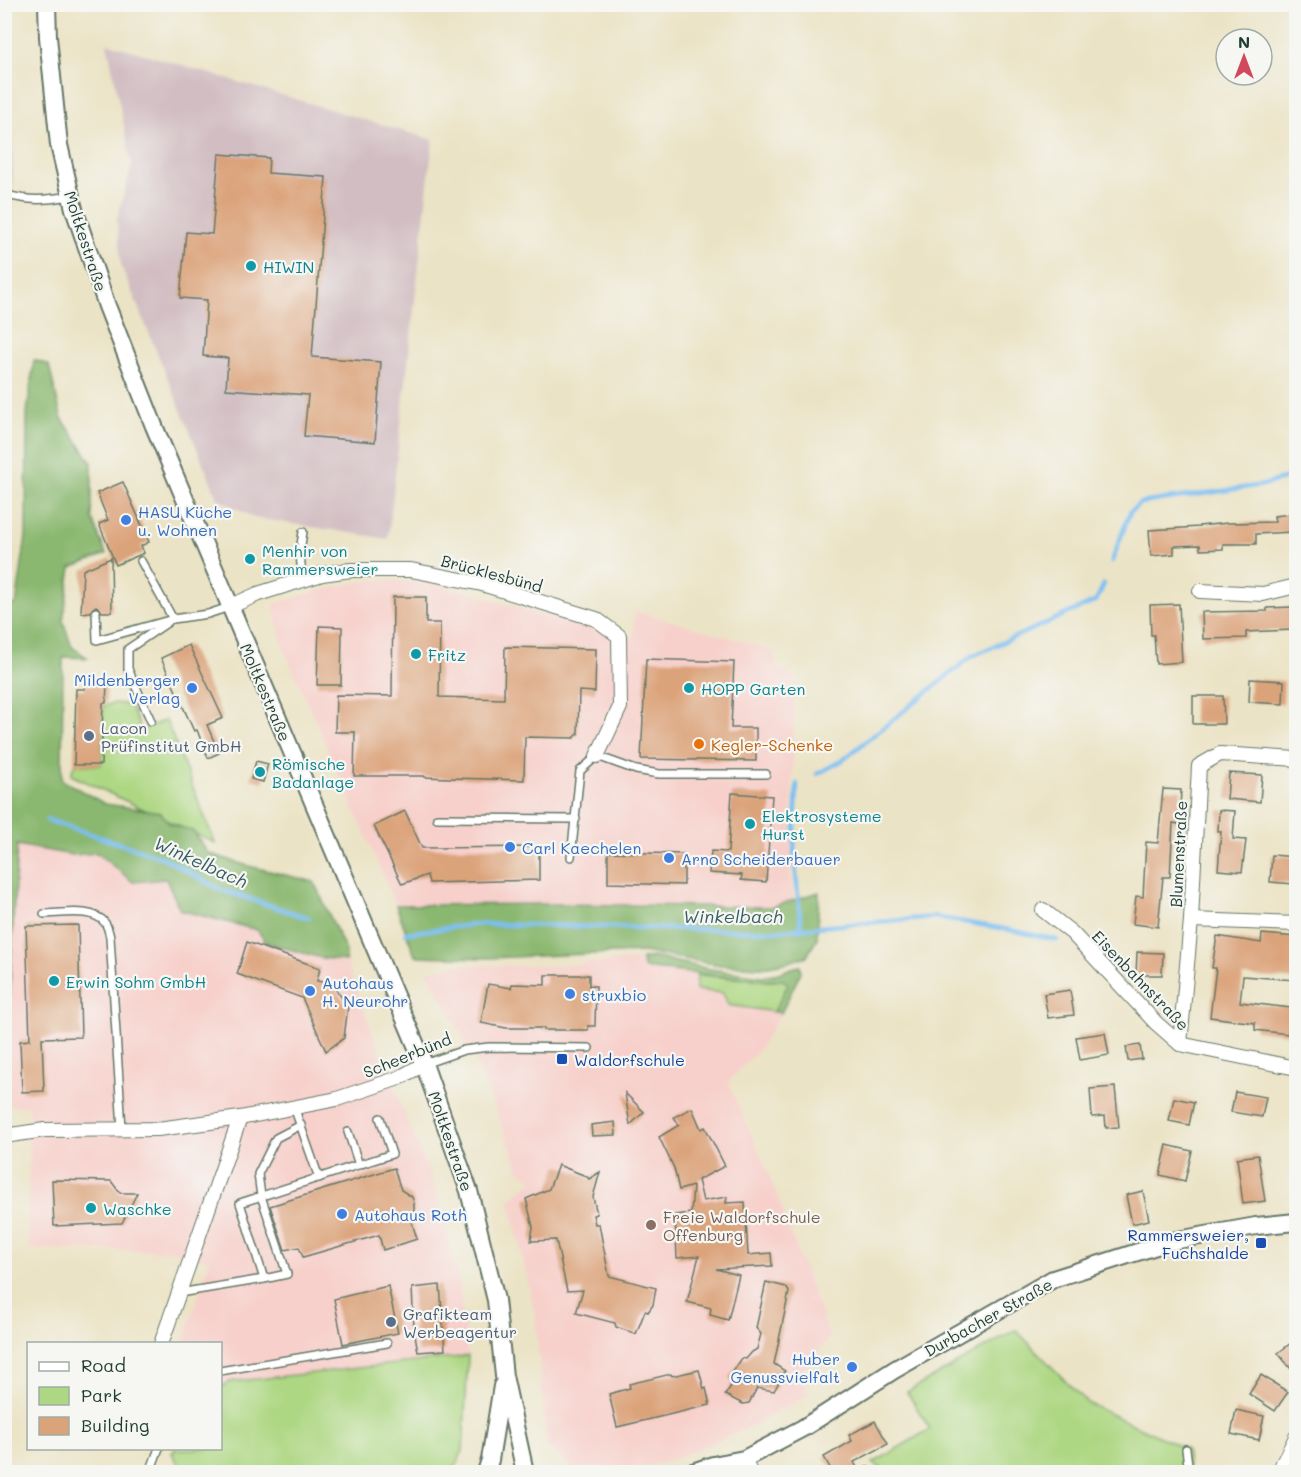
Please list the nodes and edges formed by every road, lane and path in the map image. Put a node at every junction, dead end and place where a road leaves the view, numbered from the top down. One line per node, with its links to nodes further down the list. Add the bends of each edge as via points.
1 (47, 4): 3 (street, Moltkestraße, via 58,145)
2 (4, 194): 3 (lane, via 22,200)
3 (71, 196): 9 (street, Moltkestraße, via 106,306)
4 (303, 532): 6 (lane)
5 (141, 561): 11 (lane)
6 (302, 579): 9 (street, Brücklesbünd); 13 (street, Brücklesbünd, via 351,570 411,570 482,584 596,619 619,636 620,707)
7 (1296, 586): 8 (street, via 1263,594)
8 (1200, 591)
9 (229, 607): 11 (lane); 25 (street, Moltkestraße)
10 (96, 612): 11 (lane, via 97,640)
11 (173, 619): 12 (lane, via 128,649 128,669)
12 (151, 721)
13 (597, 756): 15 (lane, via 659,774); 17 (lane, via 580,771)
14 (1296, 759): 21 (street, Blumenstraße, via 1220,754 1198,766)
15 (765, 774)
16 (437, 818): 17 (lane)
17 (576, 819): 18 (lane)
18 (571, 857)
19 (1043, 910): 23 (street, Eisenbahnstraße, via 1072,933)
20 (44, 914): 31 (lane, via 86,913 98,916 106,924)
21 (1191, 920): 22 (street); 23 (street, Blumenstraße)
22 (1296, 924)
23 (1180, 1044): 26 (street, Eisenbahnstraße)
24 (589, 1048): 25 (lane, Scheerbünd, via 489,1047 464,1050)
25 (424, 1064): 27 (street, Scheerbünd, via 399,1078 337,1099); 43 (street, Moltkestraße, via 469,1191 496,1300)
26 (1296, 1068)
27 (294, 1107): 28 (street, Scheerbünd); 30 (lane)
28 (240, 1118): 31 (street, Scheerbünd, via 158,1129); 39 (street)
29 (380, 1118): 34 (lane, via 392,1154)
30 (300, 1125): 35 (lane); 36 (lane, via 276,1138 258,1174)
31 (122, 1129): 33 (street, Scheerbünd, via 45,1130)
32 (348, 1132): 34 (lane)
33 (8, 1136)
34 (359, 1165): 35 (lane)
35 (319, 1178): 36 (lane)
36 (261, 1196): 38 (lane, via 240,1203); 38 (lane, via 287,1274)
37 (1296, 1221): 47 (street, Durbacher Straße, via 1172,1241 1053,1279 894,1370)
38 (264, 1280): 39 (lane)
39 (179, 1293): 40 (street)
40 (162, 1342)
41 (387, 1343): 42 (lane)
42 (222, 1371)
43 (504, 1376): 49 (street, Moltkestraße); 50 (street, Moltkestraße)
44 (1296, 1437): 53 (street, via 1282,1466)
45 (1186, 1449): 52 (lane)
46 (159, 1450): 48 (lane)
47 (741, 1466): 51 (street, Durbacher Straße, via 713,1465)
48 (150, 1473)
49 (486, 1473)
50 (525, 1473)
51 (693, 1473)
52 (1189, 1473)
53 (1283, 1473)

